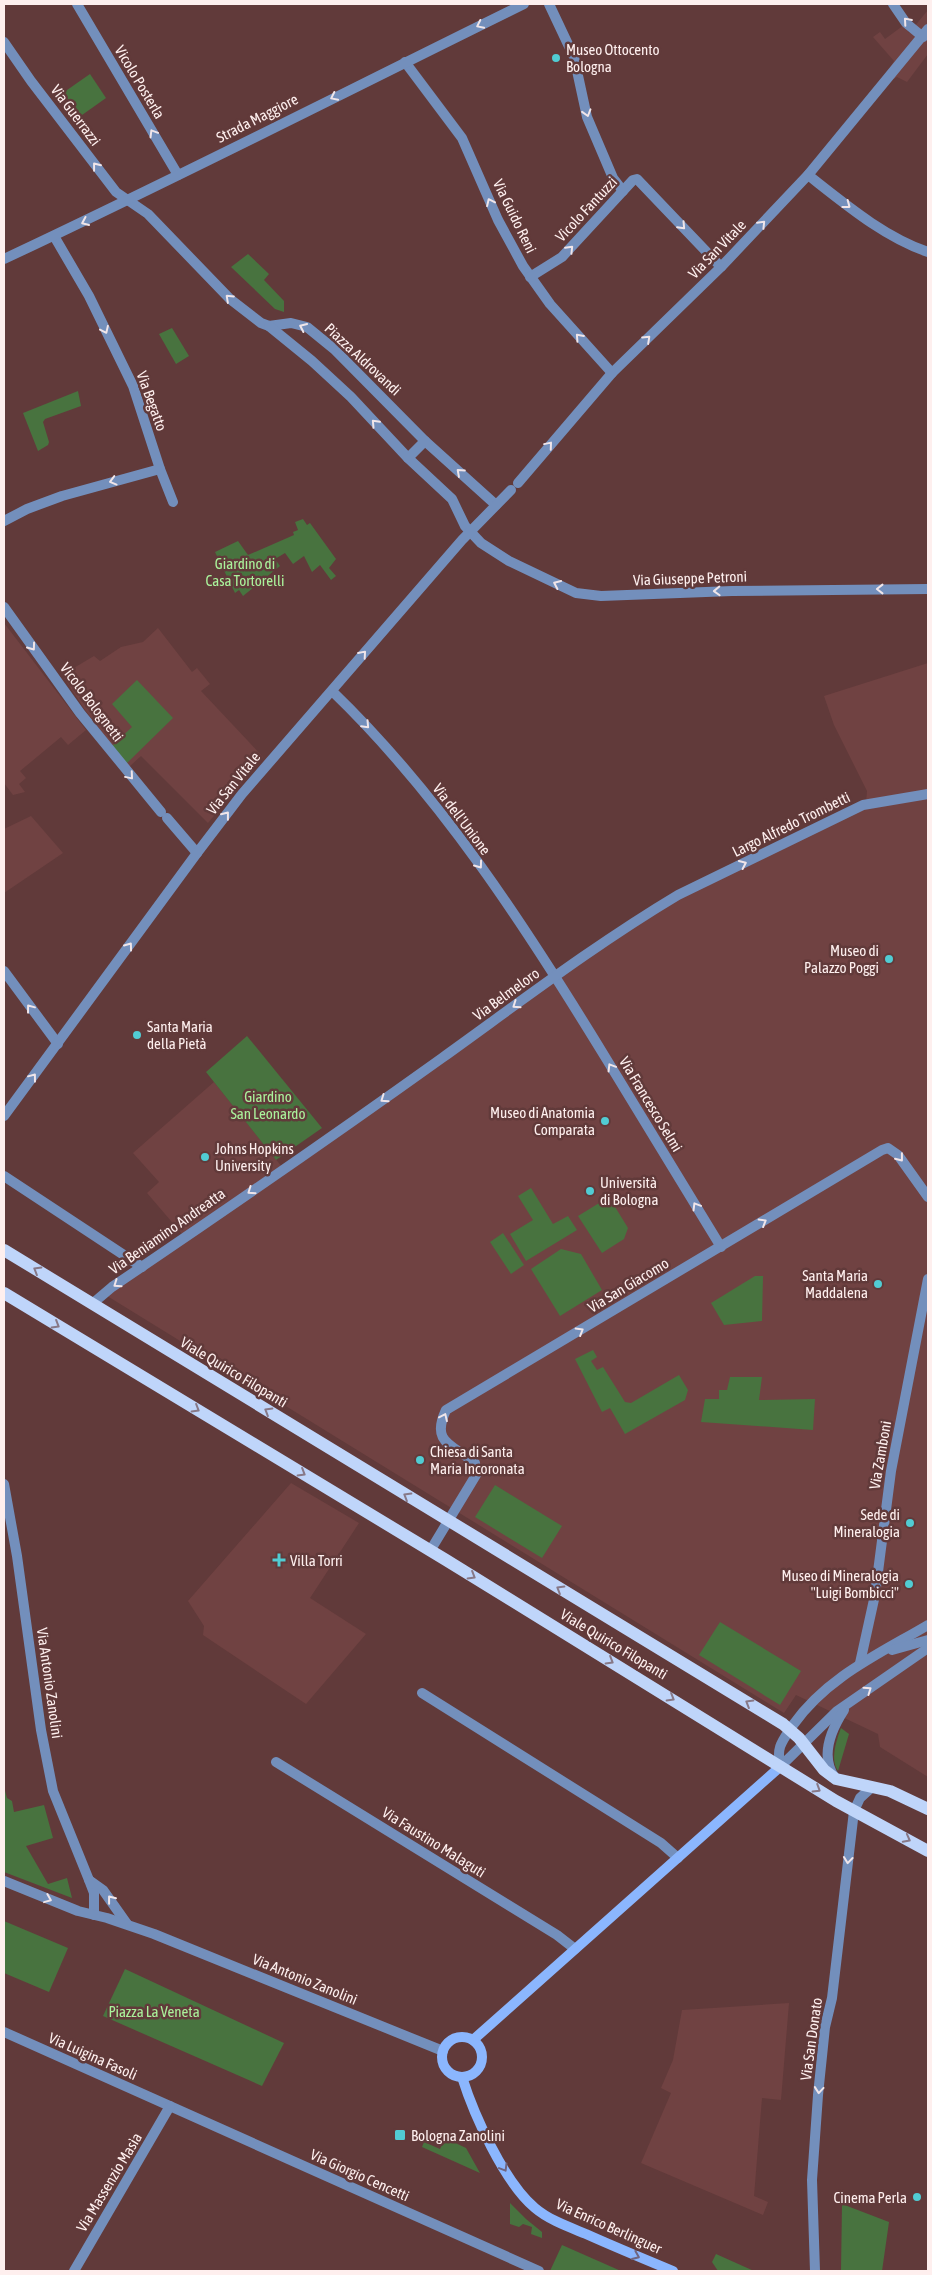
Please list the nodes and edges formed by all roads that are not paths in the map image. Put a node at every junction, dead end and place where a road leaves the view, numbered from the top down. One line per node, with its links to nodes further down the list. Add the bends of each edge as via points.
1 (78, 4): 8 (street, Vicolo Posterla, one-way to 1)
2 (524, 4): 7 (street, Strada Maggiore, one-way to 7)
3 (549, 4): 10 (street, one-way to 10, via 577,65 587,117 613,178)
4 (893, 4): 5 (street, one-way to 4, via 906,23)
5 (925, 33): 9 (street, Via San Vitale)
6 (4, 42): 11 (street, Via Guerrazzi, one-way to 6, via 116,192)
7 (405, 62): 8 (street, Strada Maggiore, one-way to 8); 16 (street, Via Guido Reni, one-way to 7, via 498,220 462,138)
8 (178, 175): 11 (street, Strada Maggiore)
9 (808, 175): 13 (street, one-way to 13, via 866,219); 15 (street, Via San Vitale, one-way to 9)
10 (623, 191): 15 (street, Vicolo Fantuzzi, one-way to 15, via 633,180 639,180); 16 (street, Vicolo Fantuzzi, one-way to 10, via 562,257)
11 (129, 201): 12 (street, Strada Maggiore, one-way to 12); 17 (street, one-way to 11, via 252,318 230,299 148,214)
12 (54, 236): 14 (street, Strada Maggiore); 21 (street, Via Begatto, one-way to 21, via 133,386)
13 (928, 252)
14 (4, 259)
15 (721, 267): 18 (street, Via San Vitale, one-way to 15)
16 (530, 277): 18 (street, Via Guido Reni, one-way to 16)
17 (269, 326): 19 (street, Piazza Aldrovandi, one-way to 17, via 334,349 306,327 291,323); 20 (street, one-way to 17, via 345,391)
18 (612, 373): 23 (street, Via San Vitale, one-way to 18)
19 (425, 440): 20 (street); 23 (street, Piazza Aldrovandi, one-way to 19)
20 (408, 458): 25 (street, via 452,498)
21 (160, 469): 22 (street, Via Begatto); 24 (street, one-way to 24, via 56,498)
22 (173, 502)
23 (496, 505): 25 (street, Via San Vitale)
24 (4, 521)
25 (470, 533): 26 (street, Via Giuseppe Petroni, one-way to 25, via 584,596 509,562); 28 (street, Via San Vitale, one-way to 25)
26 (928, 589)
27 (4, 607): 30 (street, Vicolo Bolognetti, one-way to 30, via 80,713)
28 (332, 691): 30 (street, Via San Vitale, one-way to 28, via 242,794); 33 (street, Via dell'Unione, one-way to 33, via 366,724 453,829)
29 (928, 794): 31 (street, Largo Alfredo Trombetti, one-way to 29, via 863,805)
30 (196, 853): 34 (street, Via San Vitale, one-way to 30)
31 (699, 885): 33 (street, Via Belmeloro, via 654,910)
32 (4, 972): 34 (street, one-way to 32)
33 (556, 976): 36 (street, Via Belmeloro, one-way to 36); 39 (street, Via Francesco Selmi, one-way to 33)
34 (58, 1044): 35 (street, Via San Vitale, one-way to 34)
35 (4, 1116)
36 (334, 1134): 41 (street, Via Beniamino Andreatta, one-way to 41)
37 (4, 1176): 41 (street)
38 (928, 1197): 39 (street, Via San Giacomo, one-way to 38, via 888,1148 898,1155)
39 (721, 1247): 48 (street, Via San Giacomo, one-way to 39, via 477,1469 470,1459 446,1444 440,1434 440,1422 446,1410)
40 (4, 1250): 45 (main road, Viale Quirico Filopanti, one-way to 40)
41 (142, 1267): 45 (street, Via Beniamino Andreatta, one-way to 45)
42 (928, 1279): 46 (street, Via Zamboni)
43 (7, 1298): 49 (main road, Viale Quirico Filopanti, one-way to 49)
44 (928, 1302): 46 (street, Via Zamboni)
45 (92, 1304): 48 (main road, Viale Quirico Filopanti, one-way to 45)
46 (923, 1313): 54 (street, Via Zamboni, via 891,1471 875,1596)
47 (4, 1484): 67 (street, Via Antonio Zanolini, via 53,1791)
48 (448, 1521): 49 (street); 57 (main road, Viale Quirico Filopanti, one-way to 48)
49 (430, 1551): 60 (main road, Viale Quirico Filopanti, one-way to 60)
50 (928, 1625): 53 (street)
51 (928, 1640): 53 (street)
52 (928, 1648): 56 (street, one-way to 52)
53 (881, 1652): 54 (street)
54 (860, 1662): 57 (street, via 818,1695)
55 (422, 1693): 66 (street, via 661,1843)
56 (851, 1702): 58 (street, via 837,1711); 61 (street, via 834,1727 827,1754 829,1769)
57 (790, 1729): 58 (main road, Viale Quirico Filopanti); 60 (street, via 778,1751)
58 (804, 1744): 60 (street); 61 (main road, Viale Quirico Filopanti)
59 (276, 1762): 71 (street, Via Faustino Malaguti)
60 (781, 1766): 64 (main road, Viale Quirico Filopanti, one-way to 64); 66 (main road)
61 (836, 1779): 62 (main road)
62 (872, 1788): 63 (main road, via 902,1795); 64 (street, via 860,1798)
63 (928, 1809)
64 (854, 1812): 65 (main road, Viale Quirico Filopanti, one-way to 65); 80 (street, Via San Donato, one-way to 80, via 832,1998 824,2033 812,2180)
65 (928, 1851)
66 (678, 1858): 71 (main road)
67 (89, 1880): 69 (street, Via Antonio Zanolini, via 94,1893); 70 (street, Via Antonio Zanolini, one-way to 67, via 103,1890)
68 (4, 1881): 69 (street, one-way to 69)
69 (94, 1915): 70 (street)
70 (127, 1924): 74 (street, Via Antonio Zanolini)
71 (575, 1949): 73 (main road)
72 (4, 2032): 76 (street, Via Luigina Fasoli)
73 (473, 2040): 74 (main road, via 461,2036 455,2038); 75 (main road, via 481,2050 481,2062 474,2073)
74 (443, 2051): 75 (main road, via 444,2066 452,2074)
75 (462, 2077): 79 (main road, Via Enrico Berlinguer, one-way to 79, via 470,2103 504,2168 536,2209 562,2224)
76 (170, 2106): 77 (street, Via Massenzio Masìa); 78 (street, Via Giorgio Cencetti)
77 (74, 2271)
78 (539, 2271)
79 (673, 2271)
80 (816, 2271)

